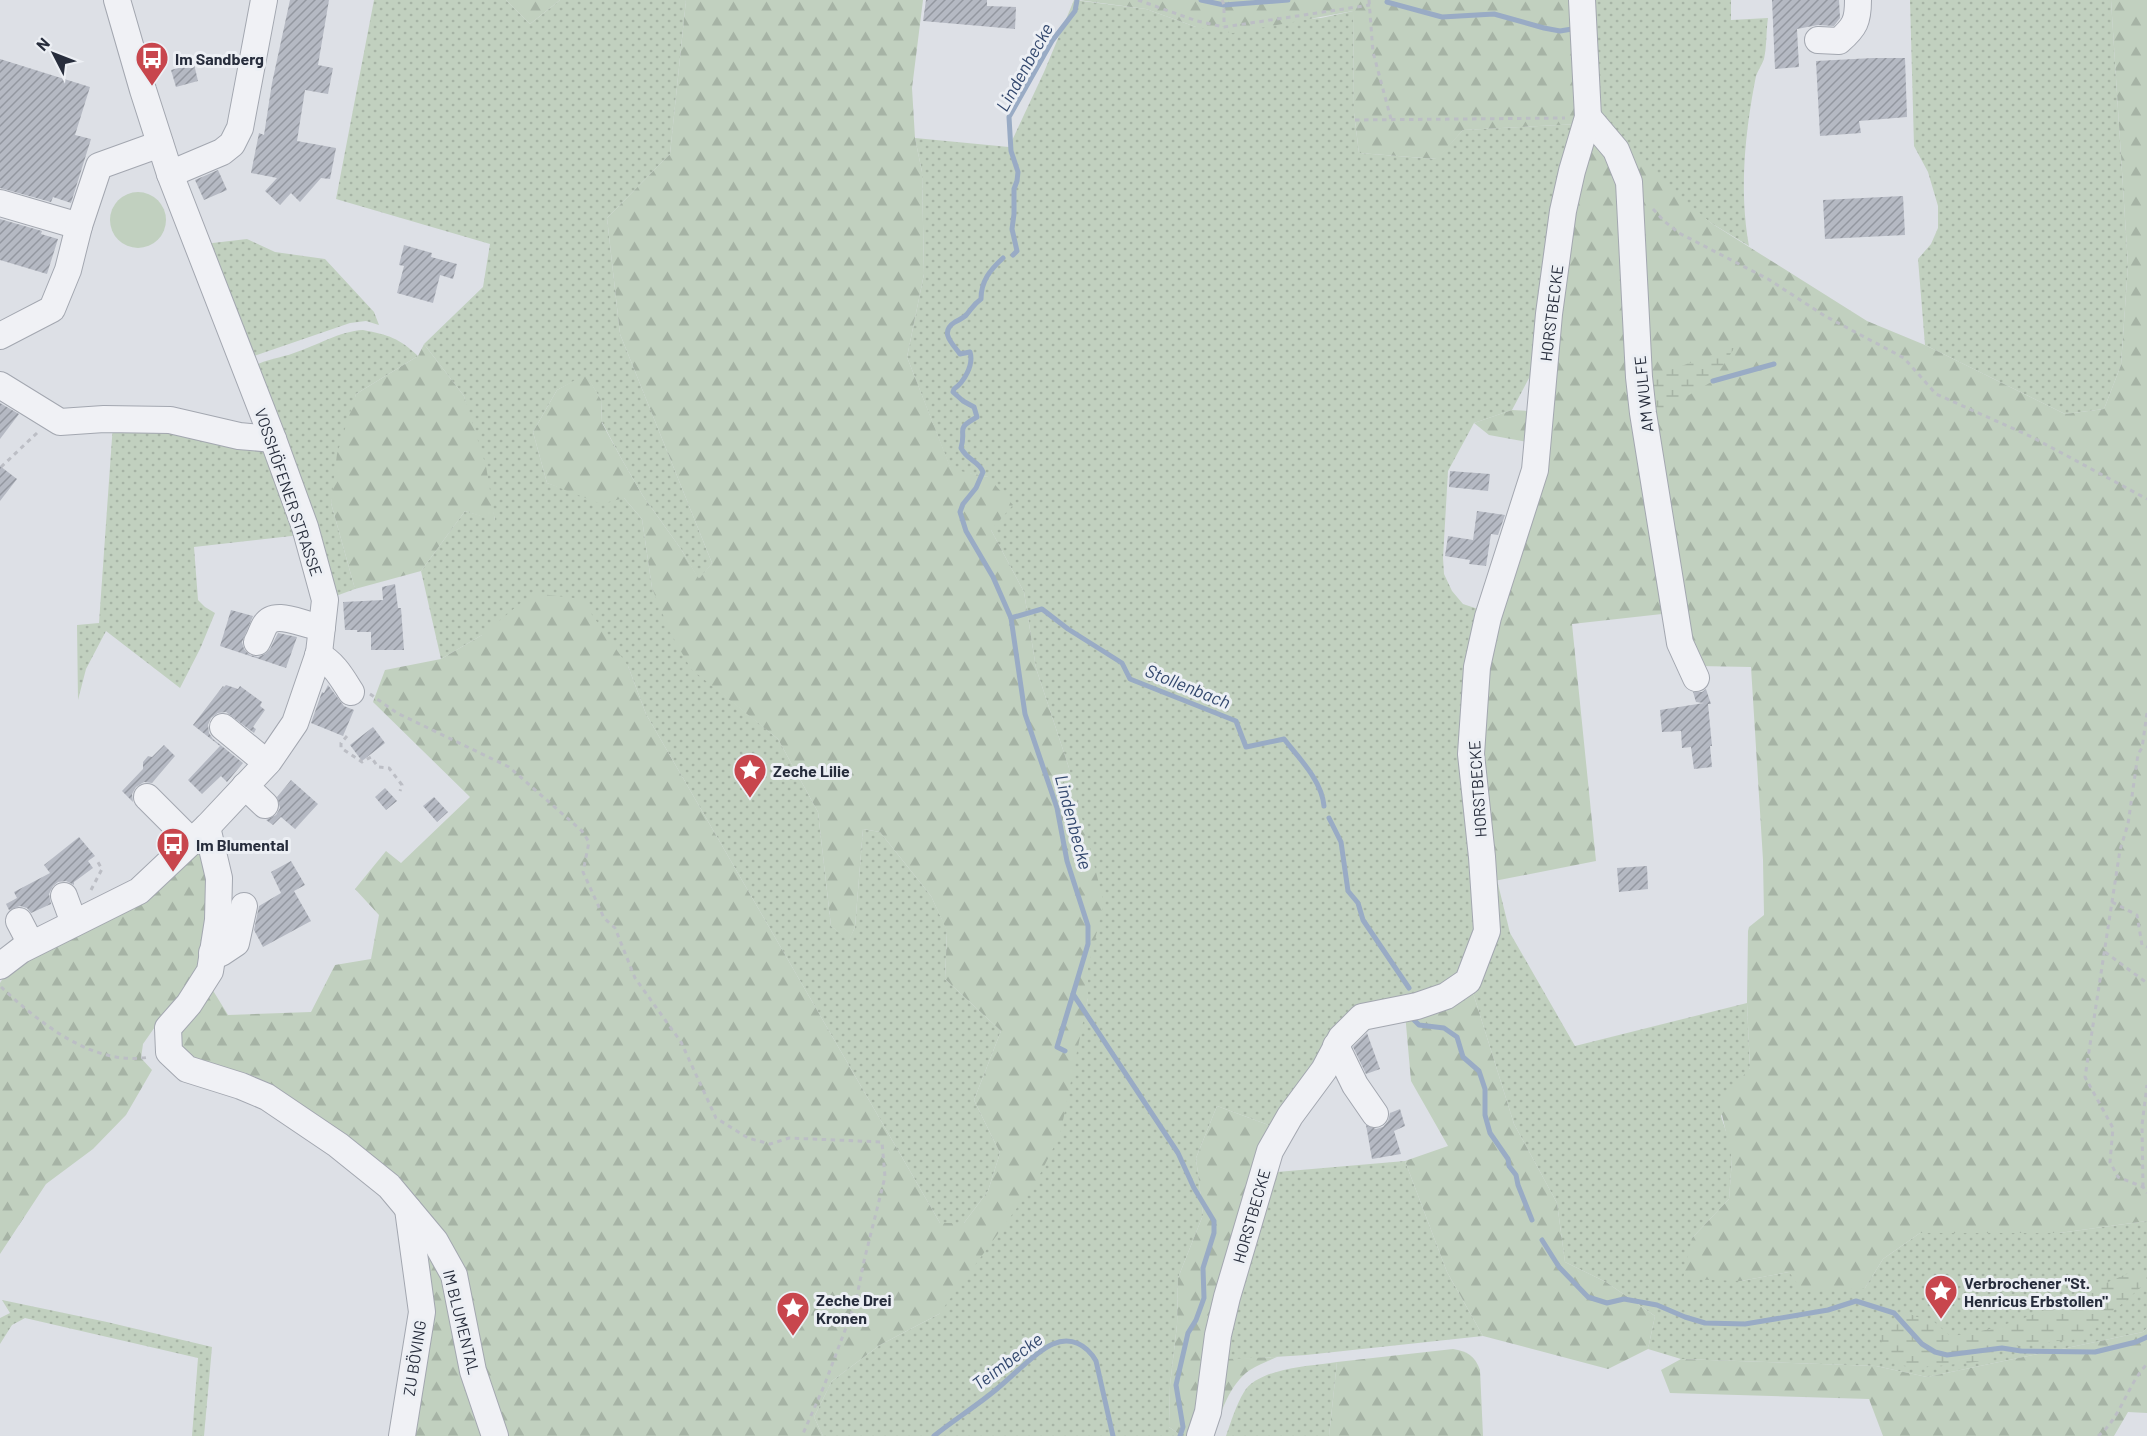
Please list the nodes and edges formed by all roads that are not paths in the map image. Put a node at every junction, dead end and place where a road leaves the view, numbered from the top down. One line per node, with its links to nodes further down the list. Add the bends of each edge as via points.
1 (117, 0): 7 (street, VOSSHÖFENER STRASSE)
2 (264, 0): 8 (street, via 240,128 232,144)
3 (1582, 0): 6 (street, HORSTBECKE)
4 (1858, 0): 5 (street, via 1854,28 1839,41)
5 (1818, 40)
6 (1588, 117): 17 (street, AM WULFE, via 1616,150 1629,182 1643,413 1680,643); 31 (street, HORSTBECKE, via 1563,211 1535,470 1488,617 1477,667 1471,754 1487,931 1468,981 1446,996 1417,1006 1362,1017)
7 (160, 144): 8 (street, VOSSHÖFENER STRASSE); 10 (street, via 99,166)
8 (170, 174): 13 (street, VOSSHÖFENER STRASSE)
9 (0, 203): 10 (street)
10 (79, 226): 11 (street, via 68,270 52,309)
11 (0, 336)
12 (0, 385): 13 (street, via 60,422 170,420)
13 (273, 439): 14 (street, VOSSHÖFENER STRASSE, via 305,527 325,600)
14 (322, 627): 15 (street, via 278,616 265,625); 16 (street, VOSSHÖFENER STRASSE)
15 (257, 642)
16 (318, 656): 18 (street); 21 (street, VOSSHÖFENER STRASSE, via 295,723)
17 (1696, 678)
18 (358, 691)
19 (223, 727): 21 (street)
20 (256, 736): 21 (street)
21 (272, 757): 22 (street, VOSSHÖFENER STRASSE)
22 (245, 786): 24 (street); 25 (street, VOSSHÖFENER STRASSE)
23 (147, 797): 25 (street)
24 (265, 805)
25 (199, 834): 28 (street, VOSSHÖFENER STRASSE, via 139,891 70,911); 29 (street, via 219,879)
26 (244, 906): 29 (street, via 236,943 221,953)
27 (19, 921): 28 (street)
28 (31, 945): 30 (street, VOSSHÖFENER STRASSE)
29 (212, 953): 33 (street, IM BLUMENTAL, via 210,970 168,1028 169,1052 187,1069 267,1097 295,1115 389,1186)
30 (0, 966)
31 (1336, 1046): 32 (street); 36 (street, HORSTBECKE, via 1269,1151 1227,1297 1208,1412)
32 (1375, 1114)
33 (408, 1209): 34 (street, ZU BÖVING, via 422,1312); 35 (street, IM BLUMENTAL, via 435,1241 454,1275 473,1371)
34 (402, 1436)
35 (495, 1436)
36 (1200, 1436)

